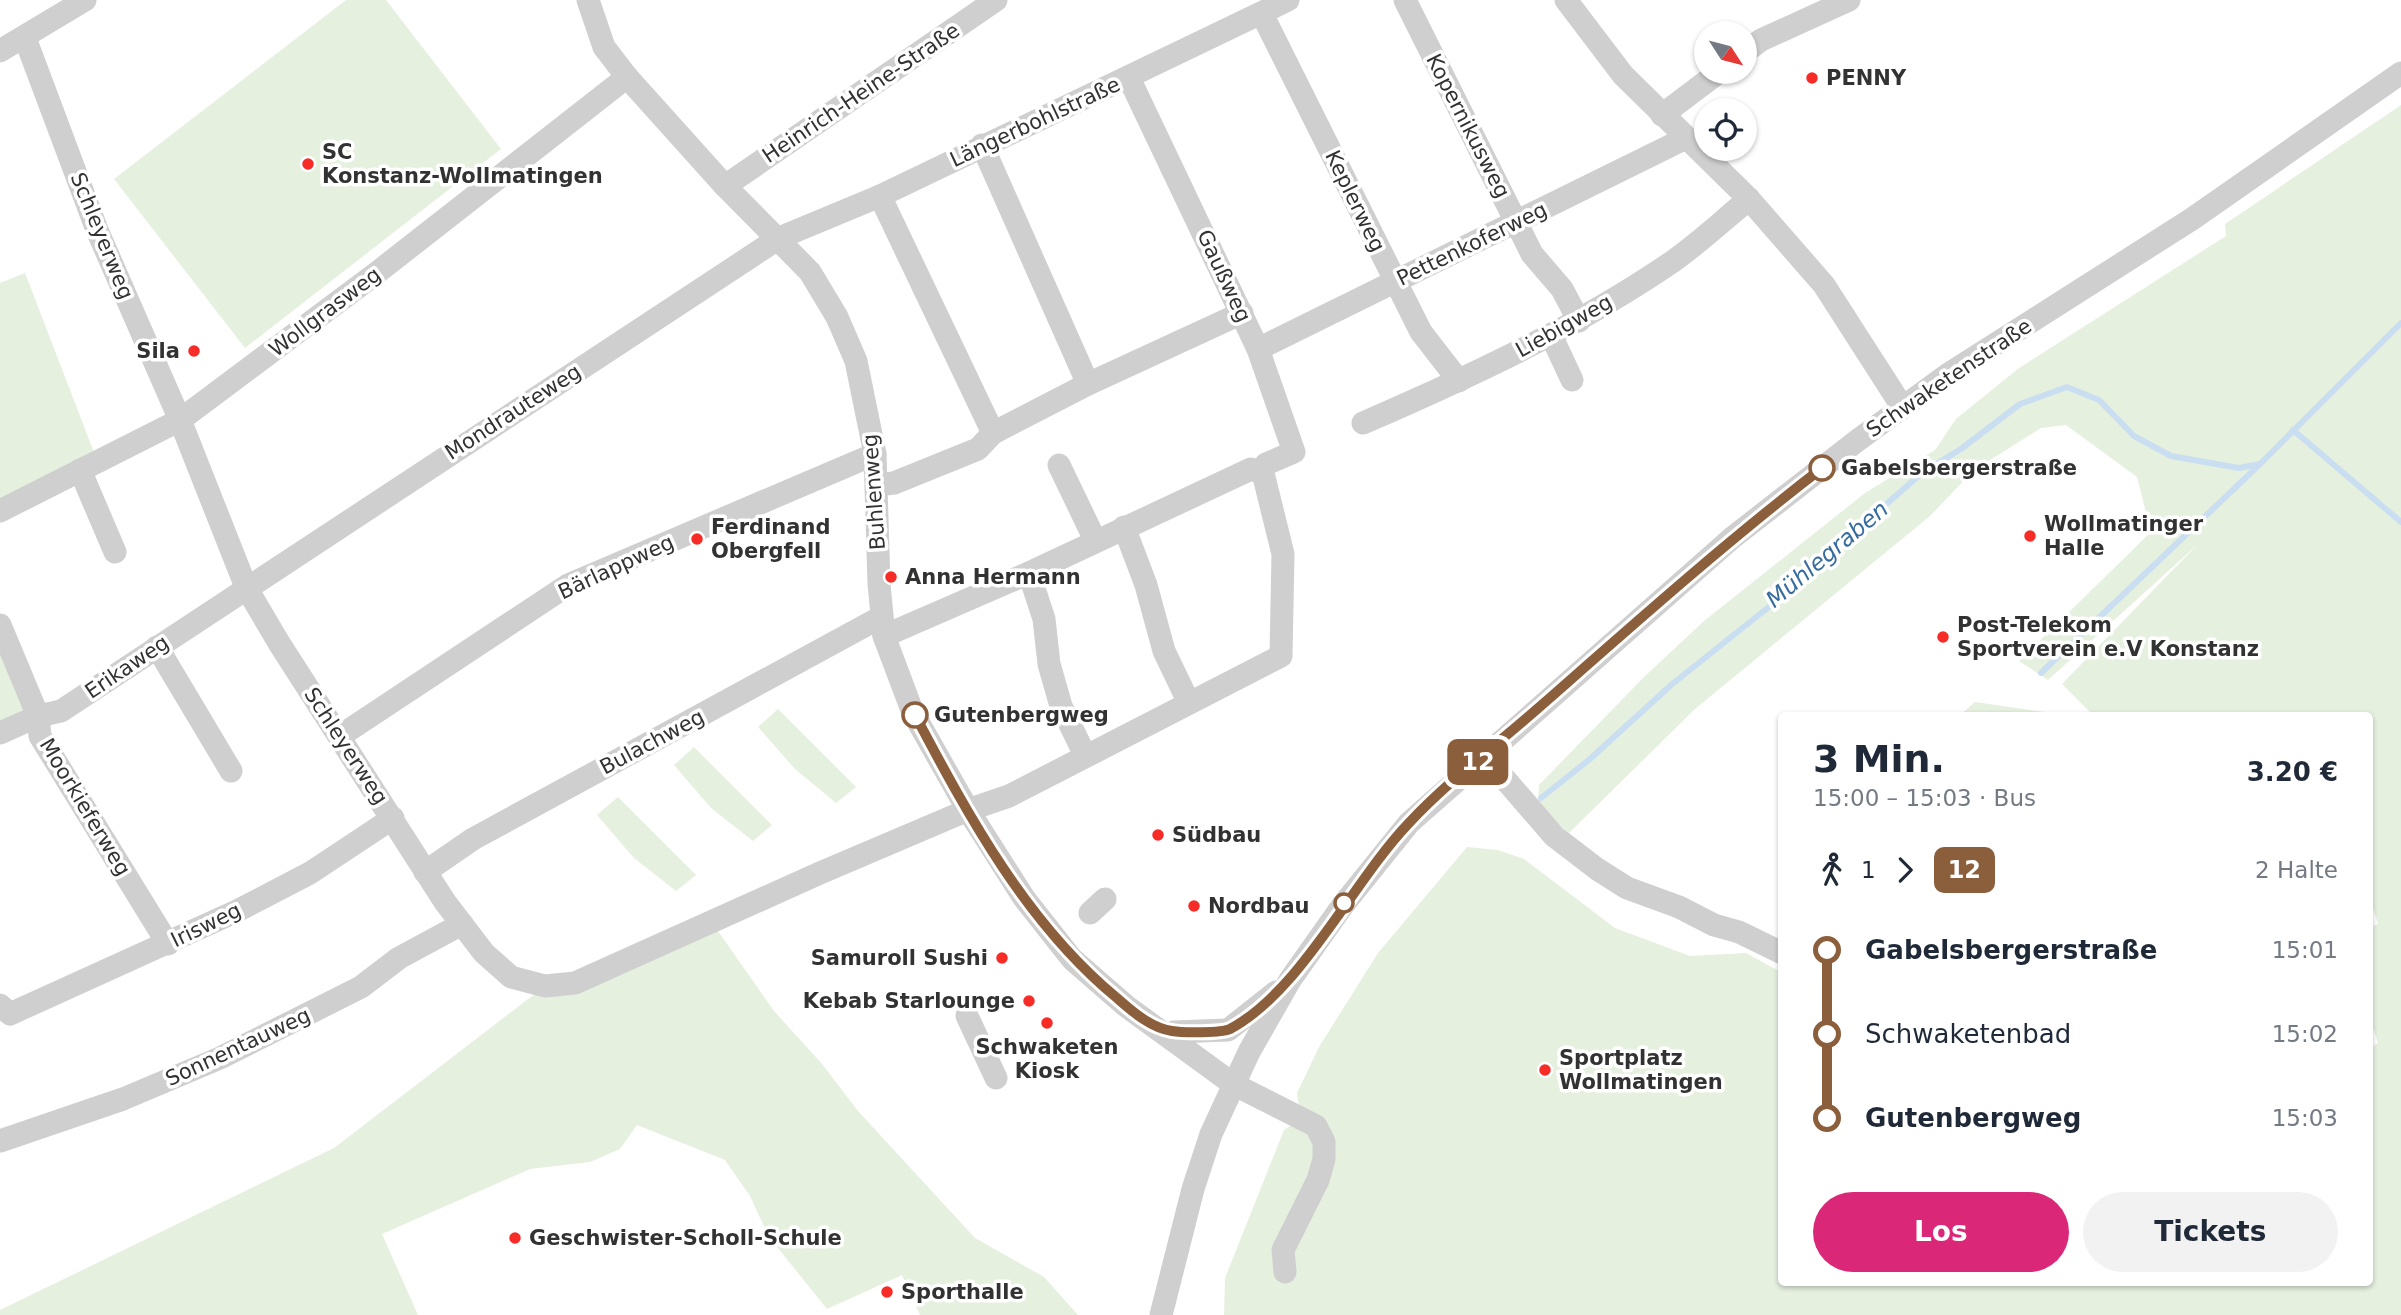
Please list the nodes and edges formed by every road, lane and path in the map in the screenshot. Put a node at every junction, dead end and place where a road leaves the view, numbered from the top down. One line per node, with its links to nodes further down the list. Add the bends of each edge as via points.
1 (85, 0): 9 (street)
2 (588, 0): 13 (street, Buhlenweg, via 604,47)
3 (996, 0): 19 (street, Heinrich-Heine-Straße)
4 (1288, 0): 8 (street, Längerbohlstraße)
5 (1405, 0): 22 (street, Kopernikusweg)
6 (1566, 0): 16 (street, via 1623,75)
7 (1849, 0): 10 (street)
8 (1262, 14): 14 (street, Längerbohlstraße); 24 (street, Keplerweg)
9 (25, 38): 11 (street); 33 (street, Schleyerweg, via 97,230)
10 (1757, 43)
11 (0, 51)
12 (2401, 73): 32 (street, Schwaketenstraße, via 2192,219 1947,375)
13 (627, 77): 19 (street, Buhlenweg); 33 (street, Wollgrasweg)
14 (1129, 78): 18 (street, Längerbohlstraße); 25 (street, Gaußweg)
15 (1703, 84): 16 (street)
16 (1662, 115): 17 (street)
17 (1686, 138): 21 (street); 22 (street, Pettenkoferweg)
18 (982, 145): 20 (street, Längerbohlstraße); 31 (street)
19 (725, 186): 23 (street, Buhlenweg)
20 (880, 196): 23 (street, Längerbohlstraße); 35 (street)
21 (1749, 199): 26 (street, Liebigweg, via 1667,266); 32 (street, via 1824,285)
22 (1517, 223): 24 (street, Pettenkoferweg); 26 (street, Kopernikusweg, via 1532,254 1562,289)
23 (779, 238): 36 (street, Buhlenweg, via 810,272 837,317 861,379); 46 (street, Mondrauteweg)
24 (1394, 281): 28 (street, Pettenkoferweg); 30 (street, Keplerweg, via 1421,332)
25 (1242, 313): 28 (street, Gaußweg); 31 (street)
26 (1579, 321): 27 (street, Liebigweg)
27 (1551, 335): 29 (street); 30 (street, Liebigweg)
28 (1258, 349): 38 (street, Gaußweg, via 1294,452)
29 (1572, 380)
30 (1459, 382): 34 (street, Liebigweg)
31 (1088, 384): 35 (street)
32 (1903, 408): 55 (street, Schwaketenstraße, via 1732,538)
33 (180, 420): 39 (street, Wollgrasweg); 46 (street, Schleyerweg)
34 (1363, 423)
35 (993, 433): 40 (street, via 978,449 894,483)
36 (875, 454): 40 (street, Buhlenweg); 53 (street, Bärlappweg, via 568,586)
37 (1059, 464): 43 (street)
38 (1265, 469): 42 (street, Bulachweg, via 1251,469); 50 (street, via 1283,554 1281,656)
39 (80, 470): 41 (street, Wollgrasweg); 44 (street)
40 (877, 485): 48 (street, Buhlenweg)
41 (0, 512)
42 (1124, 527): 43 (street, Bulachweg); 50 (street, via 1164,651)
43 (1095, 540): 45 (street, Bulachweg)
44 (115, 552)
45 (1029, 573): 48 (street, Bulachweg); 54 (street, via 1044,620 1049,664 1061,706)
46 (246, 587): 49 (street, Erikaweg); 53 (street, Schleyerweg)
47 (0, 625): 51 (street, Moorkieferweg)
48 (883, 626): 57 (street, Buhlenweg, via 910,705); 59 (street, Bulachweg, via 472,839)
49 (157, 647): 51 (street, Erikaweg, via 61,711); 56 (street)
50 (1188, 701): 54 (street)
51 (37, 716): 52 (street, Erikaweg); 61 (street, Moorkieferweg, via 40,736)
52 (0, 733)
53 (340, 736): 58 (street, Schleyerweg)
54 (1085, 755): 57 (street, via 1009,796)
55 (1485, 756): 62 (street, via 1554,836 1597,869 1627,888); 63 (street, Schwaketenstraße, via 1409,823)
56 (231, 771)
57 (968, 810): 60 (street, Schleyerweg, via 575,983 545,986 511,977 484,953); 66 (street, Buhlenweg, via 1031,908 1072,959 1126,1006)
58 (393, 818): 59 (street, Schleyerweg); 61 (street, Irisweg, via 310,873)
59 (425, 872): 60 (street, Schleyerweg)
60 (462, 924): 70 (street, Sonnentauweg, via 399,958 361,987 220,1058 123,1099)
61 (168, 944): 64 (street, Irisweg)
62 (1778, 951)
63 (1290, 980): 66 (street, via 1228,1030); 67 (street, Schwaketenstraße)
64 (5, 1009)
65 (967, 1016): 68 (street)
66 (1166, 1029): 67 (street, Buhlenweg); 69 (street, Buhlenweg)
67 (1249, 1052): 69 (street, Schwaketenstraße)
68 (996, 1078)
69 (1233, 1084): 71 (street, Buhlenweg, via 1316,1126 1324,1142 1318,1180 1283,1250); 72 (street, Schwaketenstraße, via 1193,1189)
70 (0, 1141)
71 (1285, 1272)
72 (1161, 1315)

